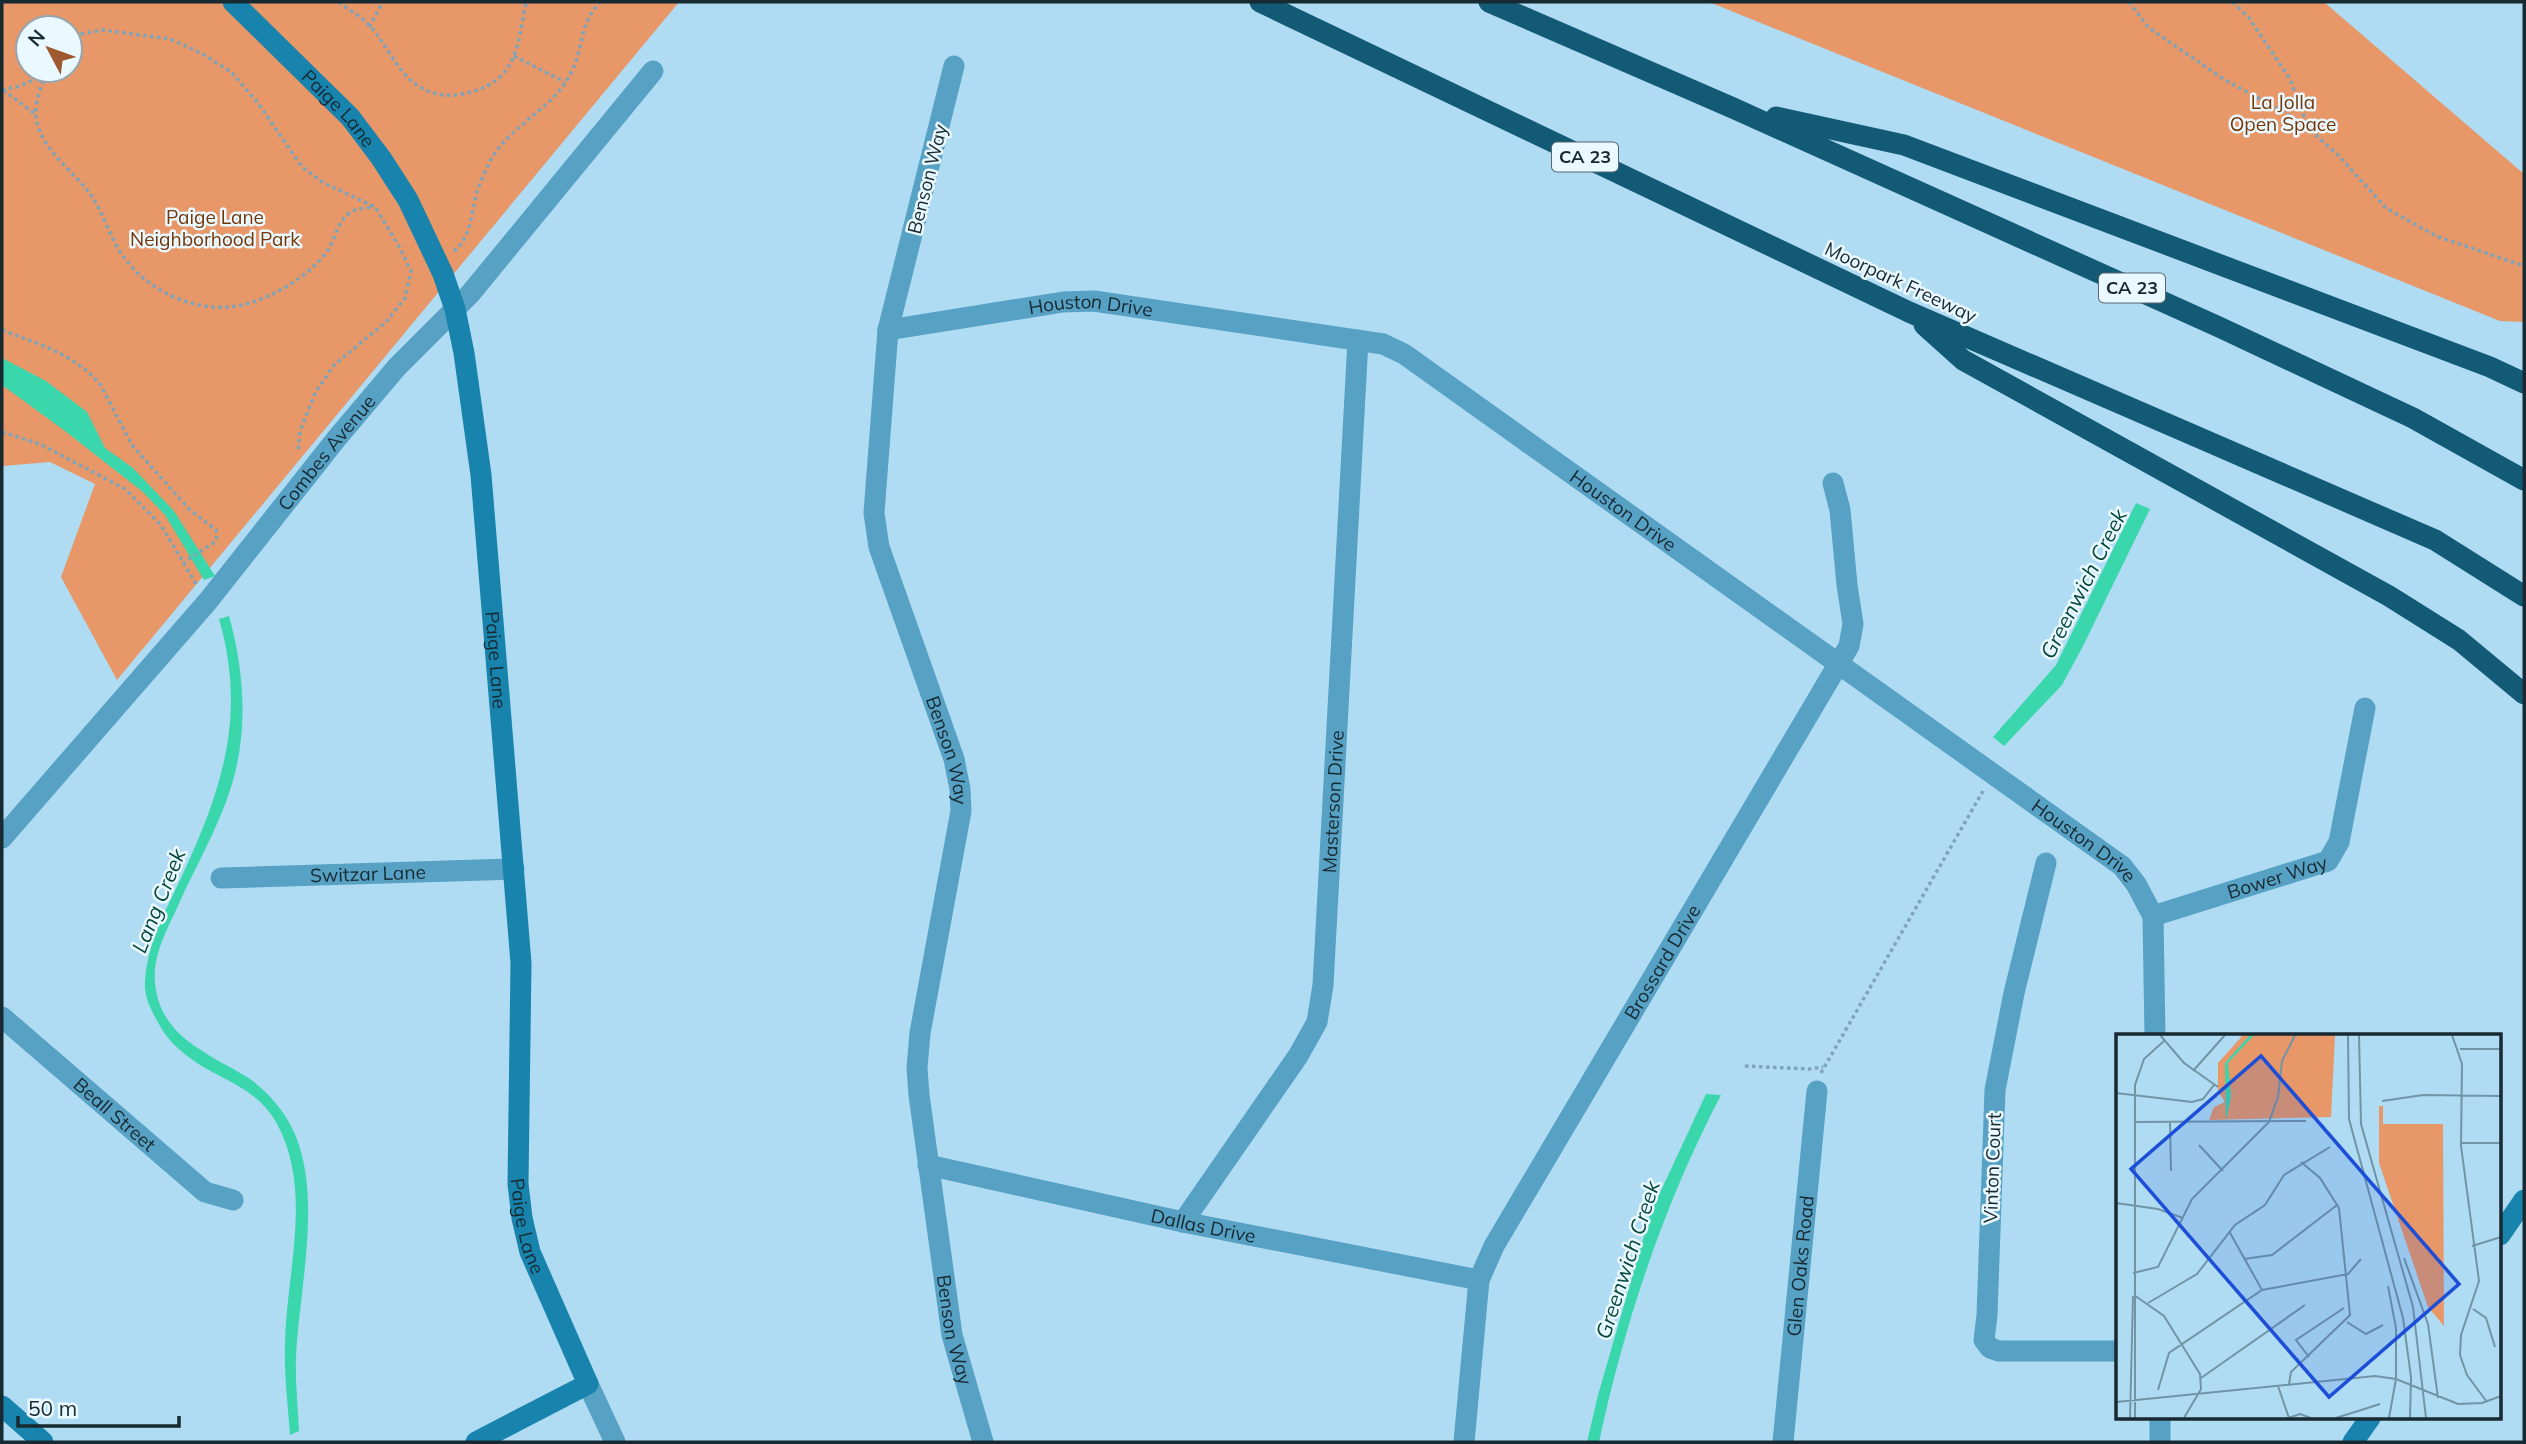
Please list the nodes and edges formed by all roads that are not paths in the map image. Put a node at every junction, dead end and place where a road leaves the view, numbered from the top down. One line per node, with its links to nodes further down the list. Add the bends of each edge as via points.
1 (233, 2): 7 (street, Paige Lane, via 350,117 381,158 408,200)
2 (1260, 2): 8 (highway, Moorpark Freeway / CA 23)
3 (1489, 2): 6 (highway, CA 23)
4 (954, 66): 9 (street, Benson Way)
5 (653, 71): 7 (street, Combes Avenue)
6 (1733, 108): 11 (highway, via 1904,145); 12 (highway, CA 23, via 2413,418)
7 (456, 309): 18 (street, Combes Avenue, via 397,367 208,601); 20 (street, Paige Lane, via 481,475)
8 (1909, 312): 14 (highway, Moorpark Freeway / CA 23, via 2435,540); 16 (highway, via 1963,360 2389,596 2459,640)
9 (888, 330): 10 (street, Houston Drive, via 1094,301); 26 (street, Benson Way, via 874,513 878,547 954,759 960,789 961,811 917,1068)
10 (1358, 340): 15 (street, Houston Drive, via 1404,354); 29 (street, Masterson Drive, via 1323,985 1317,1022)
11 (2524, 383)
12 (2524, 480)
13 (1833, 483): 15 (street, Brossard Drive, via 1853,624 1849,646)
14 (2524, 596)
15 (1838, 665): 22 (street, Houston Drive, via 2122,866); 31 (street, Brossard Drive, via 1501,1234)
16 (2524, 694)
17 (2365, 708): 22 (street, Bower Way, via 2339,842 2328,861)
18 (2, 838)
19 (2046, 863): 32 (street, Vinton Court, via 1995,1090 1984,1340 1999,1351)
20 (513, 869): 21 (street, Switzar Lane); 33 (street, Paige Lane, via 521,963 518,1184 522,1218 530,1252)
21 (221, 878)
22 (2153, 916): 24 (street, Houston Drive)
23 (2, 1017): 27 (street, Beall Street, via 205,1192)
24 (2155, 1034)
25 (1819, 1083): 42 (street, Glen Oaks Road)
26 (928, 1165): 29 (street, Dallas Drive); 40 (street, Benson Way, via 951,1335)
27 (233, 1200)
28 (2524, 1200): 30 (street)
29 (1183, 1222): 31 (street, Dallas Drive)
30 (2502, 1232)
31 (1479, 1280): 41 (street, Brossard Drive)
32 (2116, 1351)
33 (588, 1384): 38 (street); 39 (street)
34 (2, 1406): 37 (street)
35 (2160, 1420): 43 (street)
36 (2369, 1420): 44 (street)
37 (43, 1442)
38 (476, 1442)
39 (615, 1442)
40 (983, 1442)
41 (1464, 1442)
42 (1783, 1442)
43 (2160, 1442)
44 (2353, 1442)

